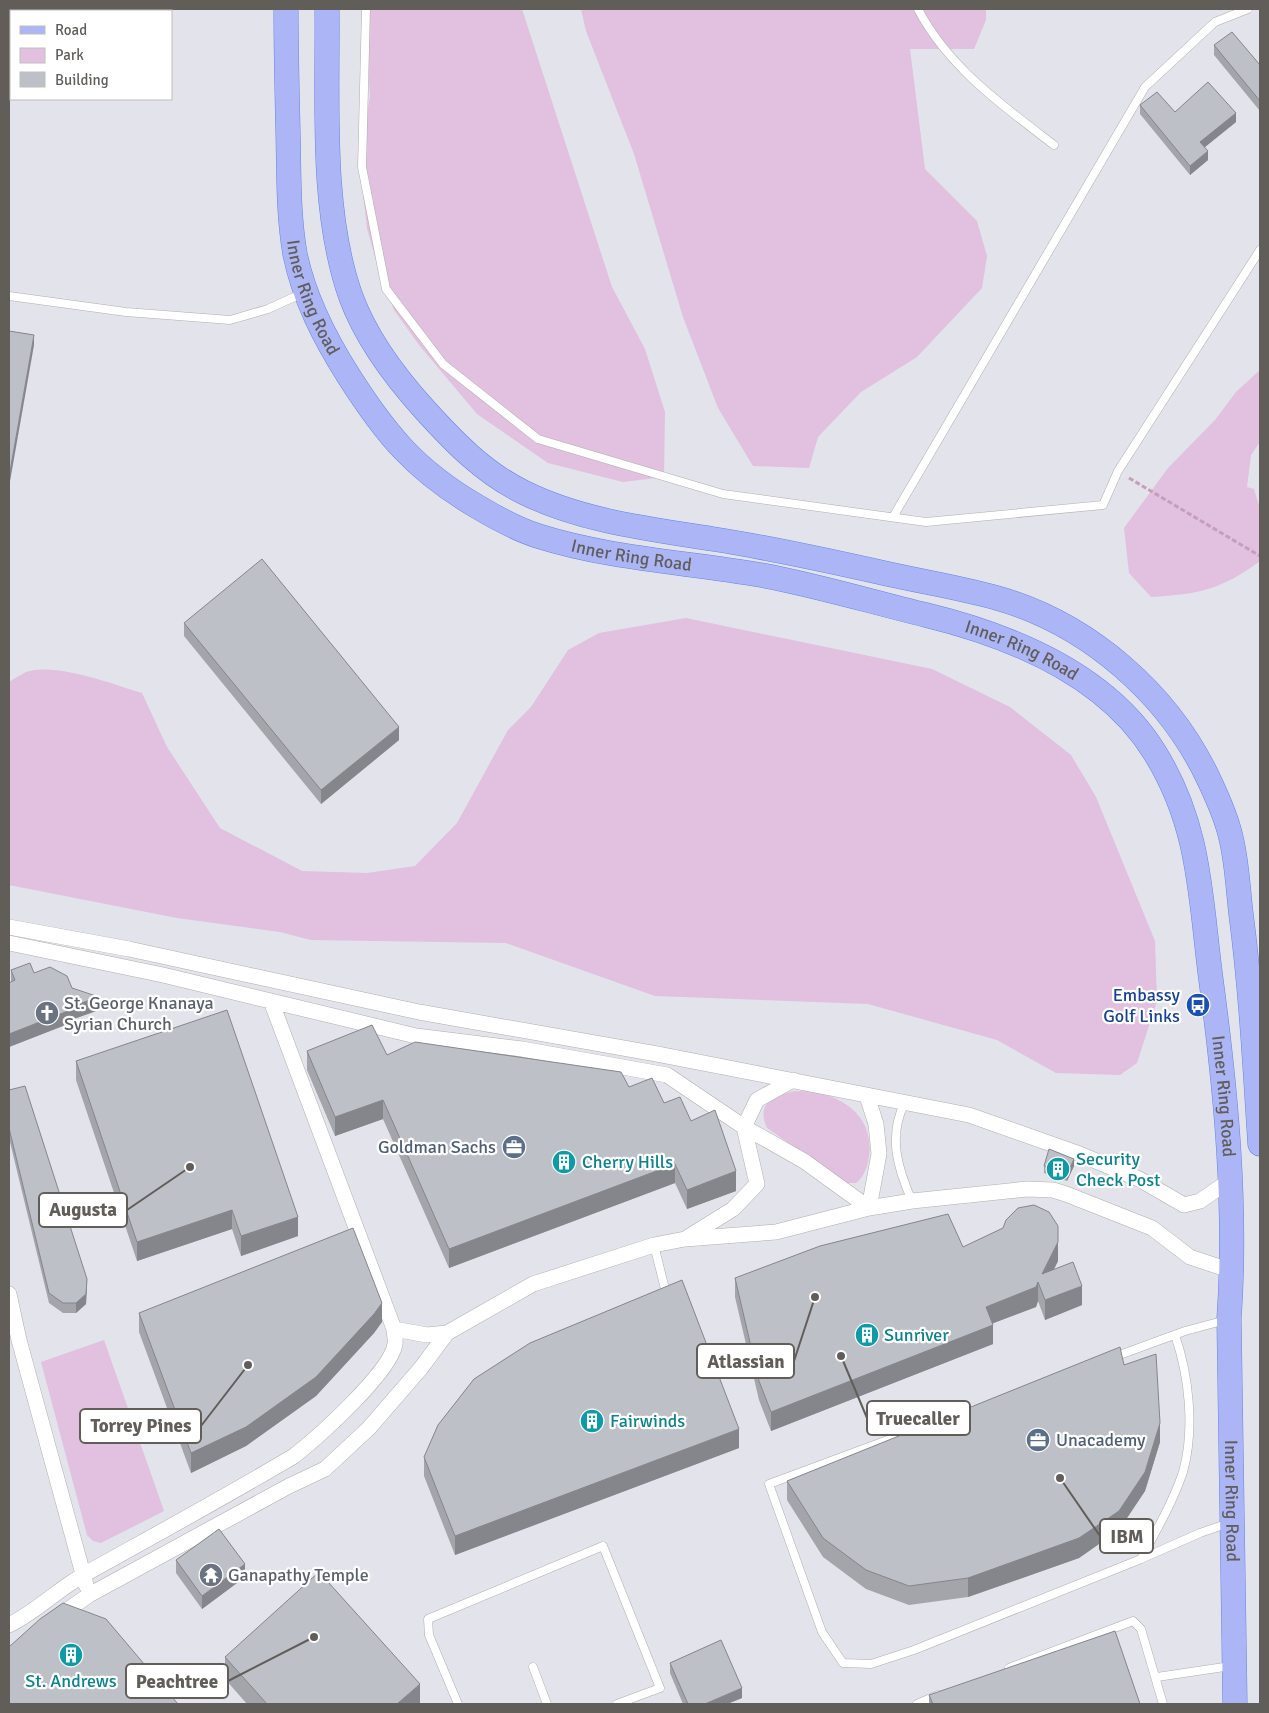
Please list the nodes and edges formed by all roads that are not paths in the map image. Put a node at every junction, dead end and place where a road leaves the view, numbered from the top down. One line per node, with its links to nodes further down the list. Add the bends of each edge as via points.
1 (286, 9): 8 (main road, Inner Ring Road, via 289,183 294,249)
2 (327, 9): 18 (main road, Inner Ring Road, via 330,191 334,238 352,299 366,328 405,388 484,469 522,492 592,516 636,527 766,547 999,599 1053,620 1109,656 1141,683 1181,730 1209,781 1231,837 1248,963)
3 (366, 9): 10 (lane, via 362,167 386,289 443,364 538,438 723,494)
4 (918, 9): 6 (lane, via 929,30 964,72)
5 (1248, 9): 10 (lane, via 1215,22 1145,87)
6 (1054, 145)
7 (1260, 250): 10 (lane, via 1118,471 1103,506 926,522)
8 (304, 292): 9 (lane, via 268,309 230,320 126,312); 19 (main road, Inner Ring Road, via 344,370 374,416 406,454 446,488 511,526 539,537 632,559 763,576 950,621 1028,648 1116,705 1154,750 1177,794 1192,837 1201,880 1224,1096)
9 (9, 296)
10 (893, 517)
11 (9, 928): 14 (street, via 129,949 419,1012)
12 (9, 943): 13 (street)
13 (271, 1001): 17 (street, via 416,1036 522,1049 667,1075); 28 (street)
14 (793, 1080): 15 (street); 17 (street, via 757,1100)
15 (867, 1096): 16 (street); 21 (street, via 876,1124 879,1154)
16 (904, 1104): 19 (street, via 970,1115 1077,1153 1139,1180 1184,1205 1200,1201); 20 (lane, via 897,1119 895,1143 899,1171)
17 (744, 1127): 21 (street, via 804,1161); 22 (street, via 757,1184 733,1209)
18 (1260, 1144)
19 (1229, 1181): 24 (main road, Inner Ring Road)
20 (912, 1201): 21 (street); 24 (street, via 1028,1189 1053,1190 1152,1228 1190,1257)
21 (869, 1208): 22 (street, via 776,1232)
22 (685, 1239): 23 (street)
23 (654, 1245): 25 (lane); 29 (street, via 533,1284)
24 (1232, 1271): 27 (main road, Inner Ring Road)
25 (664, 1285)
26 (9, 1294): 35 (street, via 18,1340)
27 (1229, 1319): 30 (lane); 33 (main road, Inner Ring Road)
28 (394, 1329): 29 (street, via 426,1335); 35 (street, via 395,1346 379,1375 294,1456 185,1521)
29 (447, 1334): 36 (street, via 382,1414 325,1469)
30 (1175, 1335): 31 (lane); 34 (lane, via 1184,1362 1188,1395 1188,1434 1183,1470)
31 (1101, 1361)
32 (926, 1425): 34 (lane, via 769,1484 822,1632 843,1663 870,1664 914,1650)
33 (1234, 1521): 34 (lane); 39 (main road, Inner Ring Road)
34 (1141, 1559)
35 (83, 1576): 36 (street); 37 (street)
36 (89, 1595): 38 (street)
37 (9, 1625)
38 (43, 1627)
39 (1234, 1665): 42 (lane); 49 (main road, Inner Ring Road)
40 (533, 1667): 45 (lane)
41 (1000, 1671): 42 (lane, via 1133,1621 1141,1629)
42 (1156, 1677): 48 (lane)
43 (945, 1693): 47 (lane)
44 (458, 1704): 46 (lane, via 429,1635 428,1618 603,1546 660,1688)
45 (547, 1704)
46 (617, 1704)
47 (917, 1704)
48 (1164, 1704)
49 (1236, 1704)

